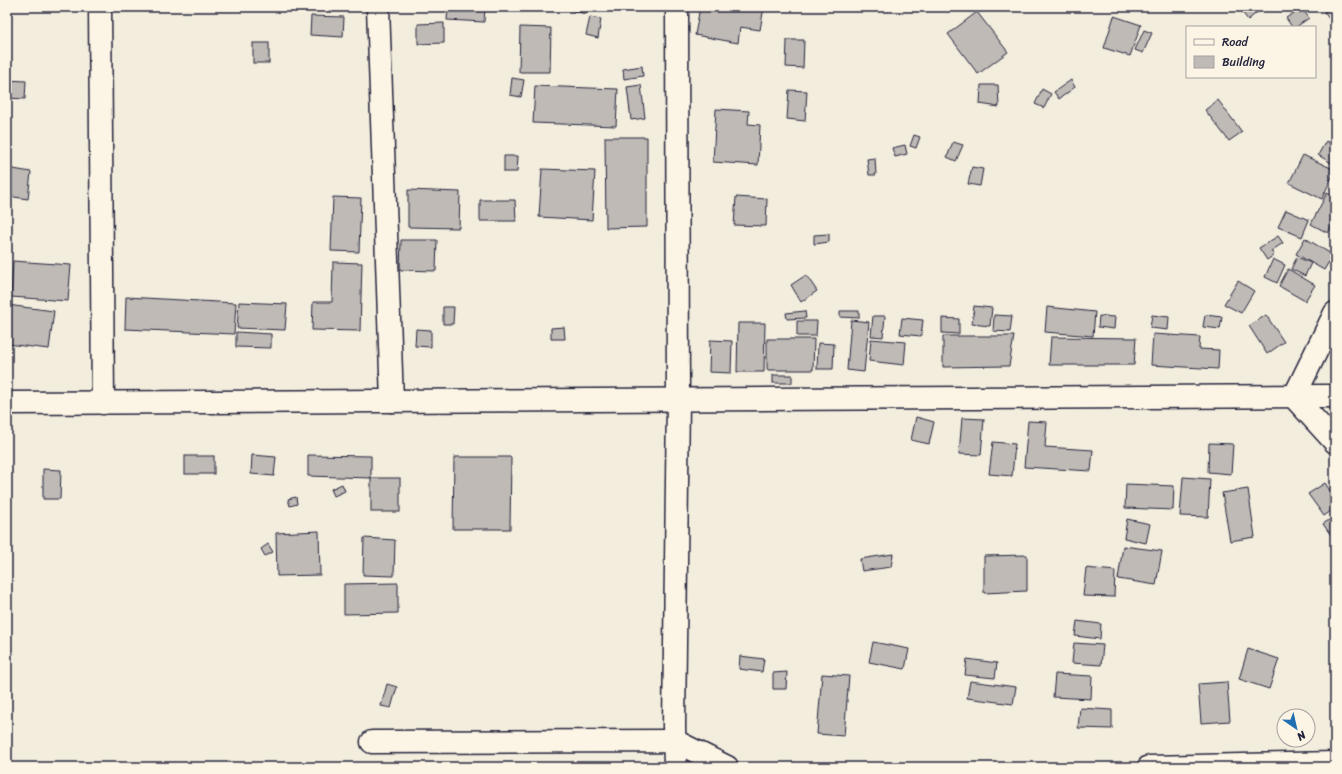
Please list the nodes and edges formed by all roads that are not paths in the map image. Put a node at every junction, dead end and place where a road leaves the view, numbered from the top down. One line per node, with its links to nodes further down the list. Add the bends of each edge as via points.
1 (100, 7): 10 (main road)
2 (378, 7): 8 (main road)
3 (677, 7): 7 (main road)
4 (1335, 313): 6 (main road)
5 (1335, 396): 6 (main road)
6 (1294, 397): 7 (main road); 11 (main road)
7 (678, 400): 8 (main road); 12 (main road)
8 (392, 401): 10 (main road)
9 (7, 403): 10 (main road)
10 (104, 403)
11 (1335, 442)
12 (674, 741): 13 (main road); 15 (main road); 16 (main road)
13 (372, 742)
14 (1335, 763): 17 (main road)
15 (675, 767)
16 (727, 767)
17 (1149, 767)

